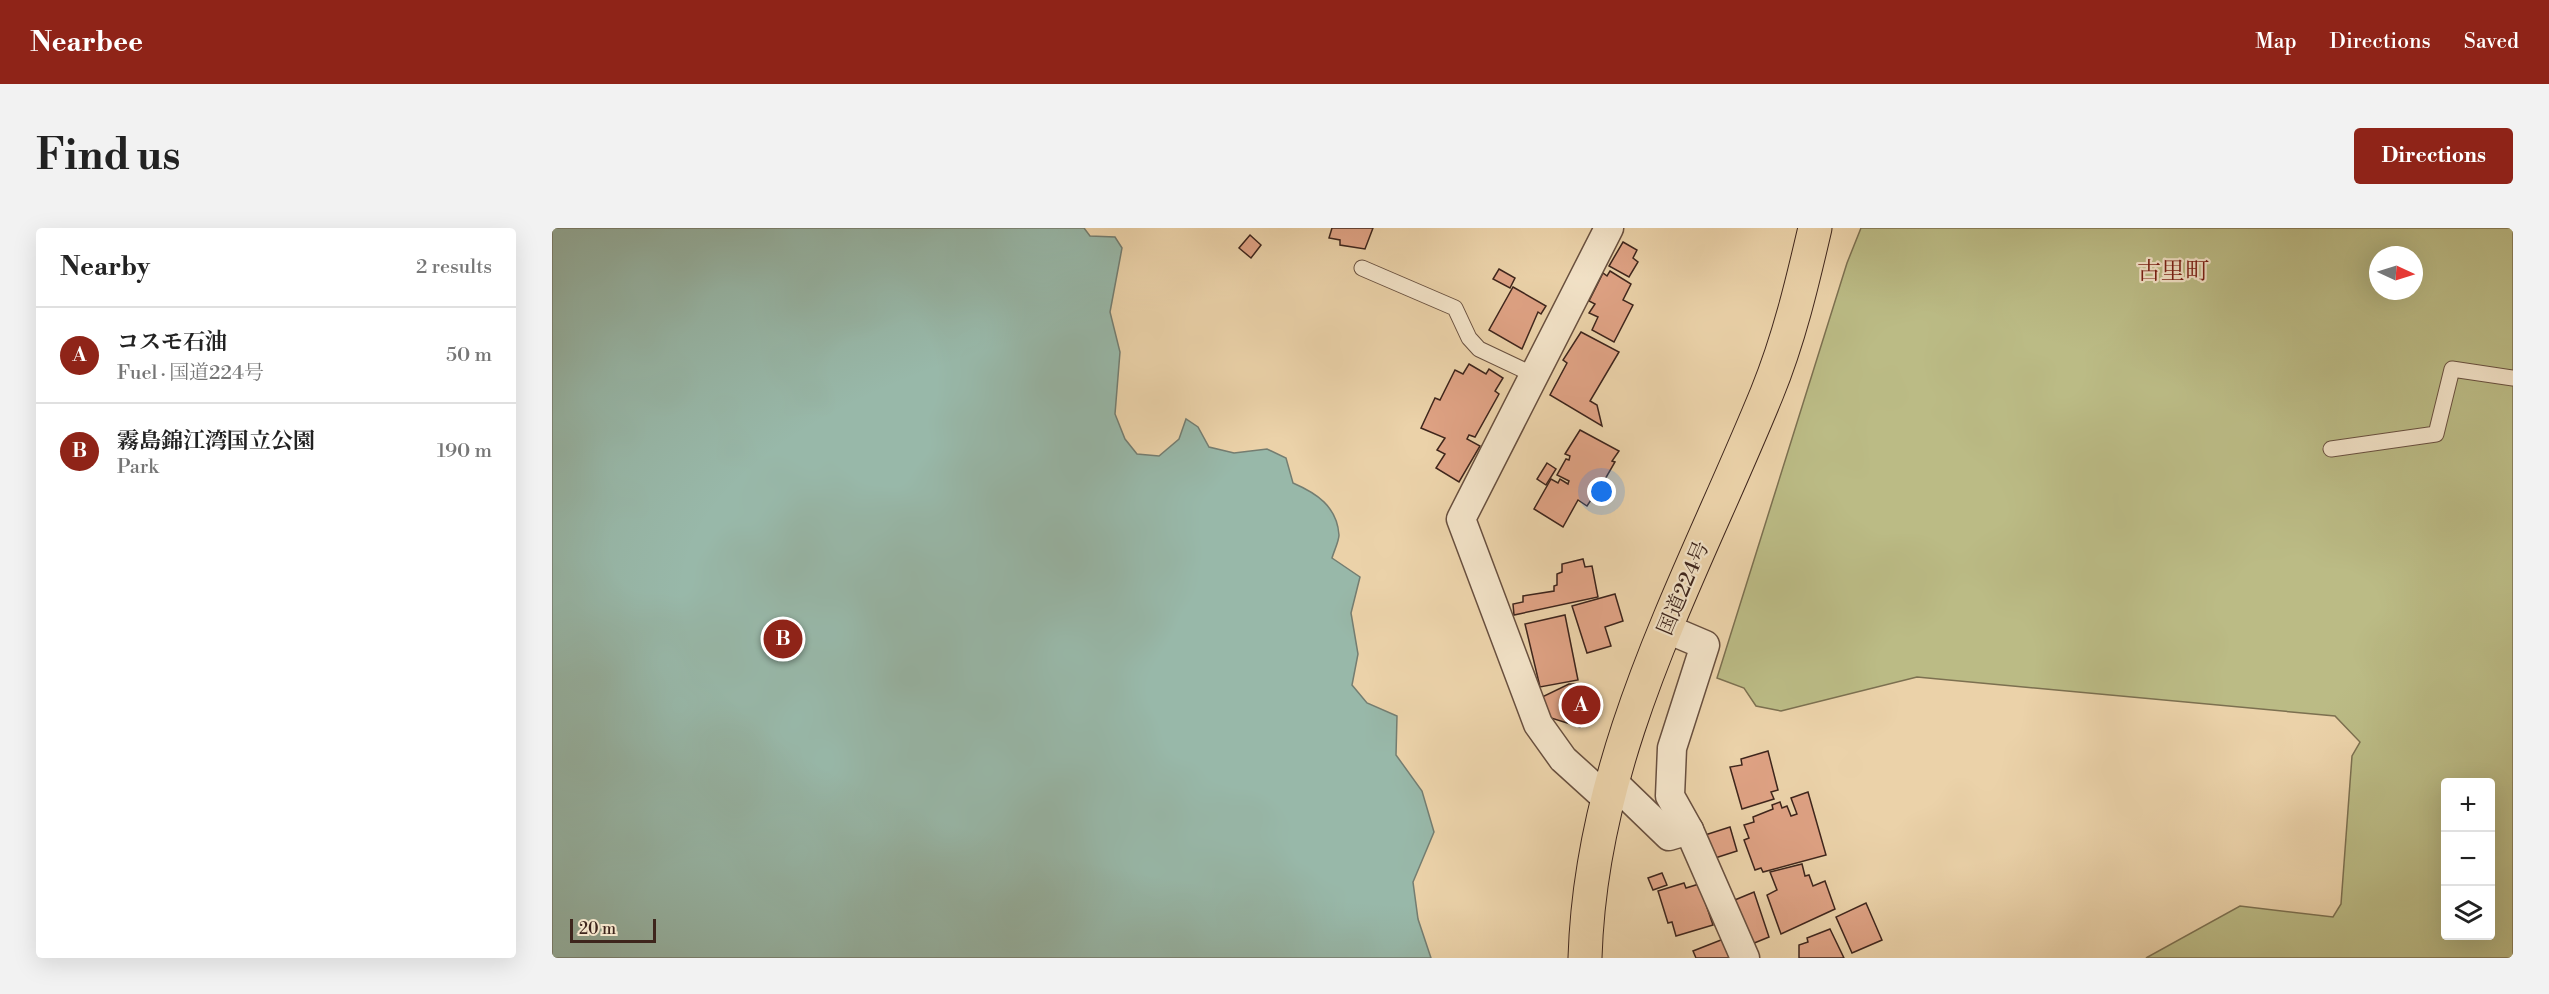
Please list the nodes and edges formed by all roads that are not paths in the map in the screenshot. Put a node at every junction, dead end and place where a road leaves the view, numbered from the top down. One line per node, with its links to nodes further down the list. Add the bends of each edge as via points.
1 (1609, 228): 4 (street)
2 (1815, 228): 7 (highway, 国道224号, via 1796,310 1768,391)
3 (1362, 268): 4 (lane, via 1455,308 1479,349)
4 (1534, 375): 8 (street, via 1461,519 1538,724 1563,759)
5 (2513, 378): 6 (lane, via 2452,369 2436,434)
6 (2331, 449)
7 (1665, 628): 8 (highway, 国道224号); 9 (street, via 1705,645 1672,748 1670,796)
8 (1609, 789): 9 (street, via 1669,836); 10 (highway, 国道224号, via 1596,850)
9 (1689, 830): 11 (street)
10 (1585, 958)
11 (1745, 958)

